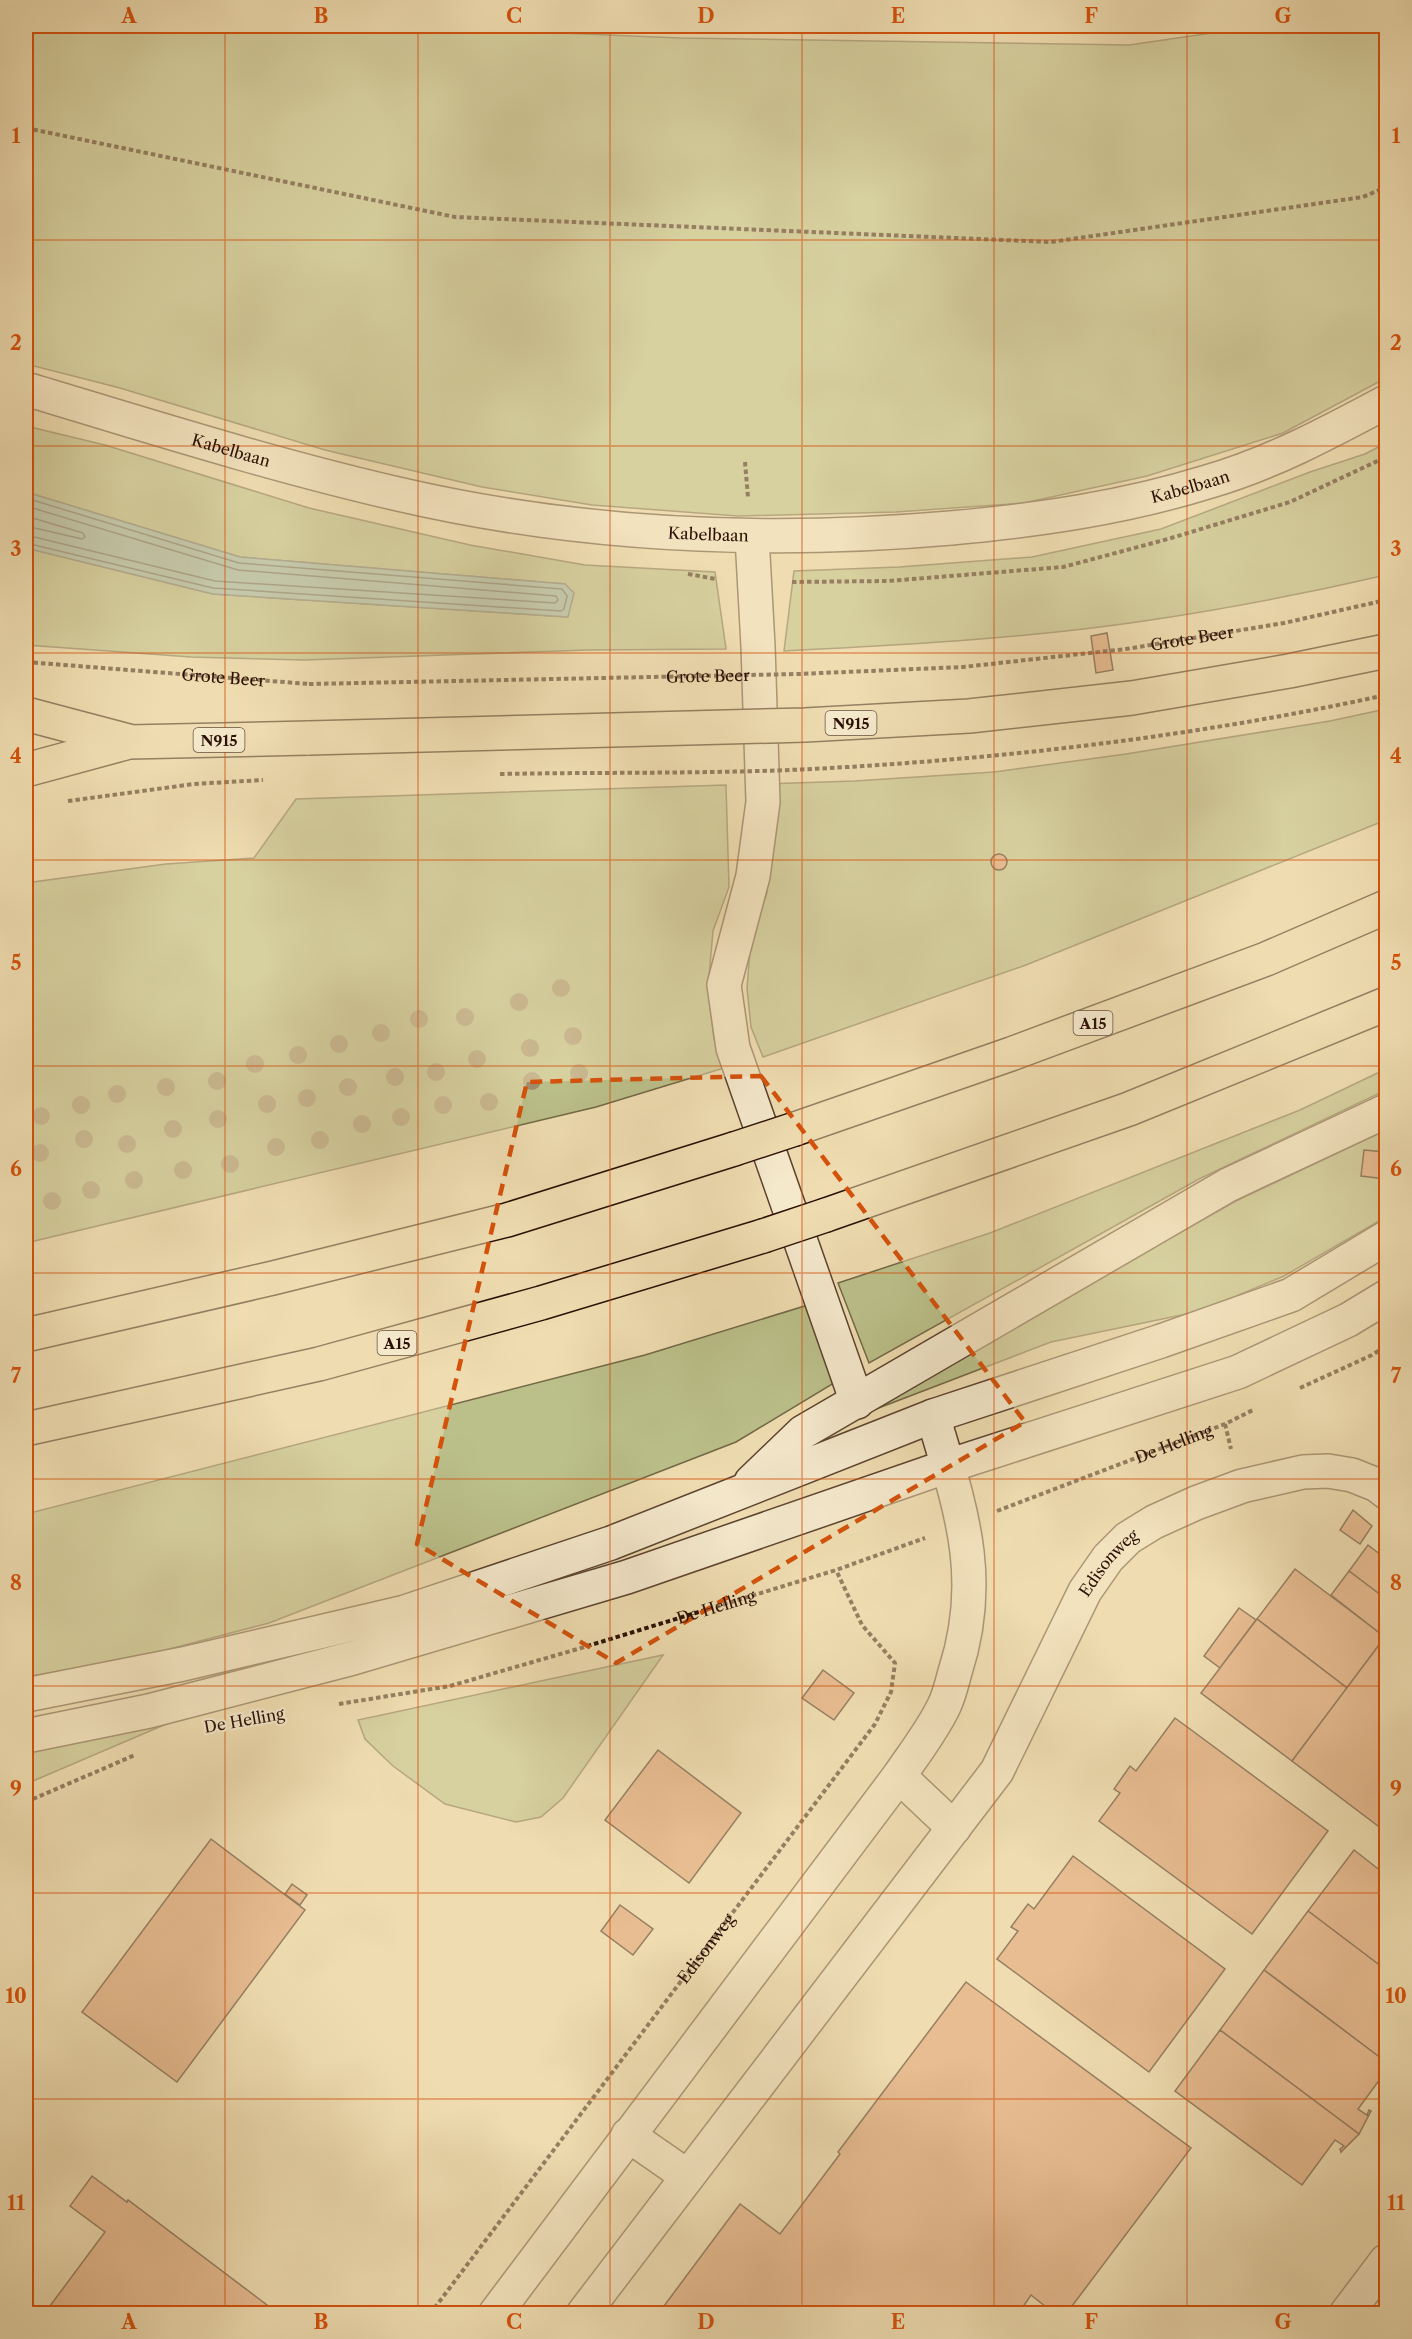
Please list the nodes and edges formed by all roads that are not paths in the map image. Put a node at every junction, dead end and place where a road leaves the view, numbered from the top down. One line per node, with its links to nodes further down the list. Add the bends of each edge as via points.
1 (26, 389): 3 (street, Kabelbaan, via 251,457 400,495 506,515 622,529)
2 (1386, 402): 3 (street, Kabelbaan, via 1295,449 1210,482 1122,505 1019,522 895,533)
3 (752, 537): 14 (street, via 763,802 753,876 724,985 733,1048)
4 (1386, 651): 6 (main road, N915, bridge, via 1132,698 969,716 805,725)
5 (26, 714): 6 (main road, N915)
6 (129, 742): 7 (main road, N915)
7 (26, 770)
8 (1386, 907): 13 (main road, A15, bridge, via 1244,967 1011,1054 734,1149 507,1220)
9 (1386, 1004): 16 (main road, A15, bridge, via 1130,1108 763,1236 319,1364)
10 (1386, 1112): 14 (street, via 1228,1185)
11 (1386, 1238): 15 (street, via 1291,1295)
12 (1386, 1297): 17 (street, De Helling, via 1348,1320 1238,1372)
13 (26, 1335)
14 (857, 1402): 18 (street, via 802,1432)
15 (933, 1416): 17 (street); 18 (street)
16 (26, 1429)
17 (948, 1466): 21 (street, De Helling, via 627,1576 353,1658 149,1711); 22 (street, via 964,1524 970,1605 962,1651 944,1706)
18 (741, 1492): 20 (street, via 611,1542 405,1612 183,1664)
19 (1386, 1492): 23 (street, Edisonweg, via 1352,1475 1303,1472 1242,1486 1196,1503 1128,1538 1085,1591 997,1770)
20 (26, 1695)
21 (26, 1736)
22 (900, 1776): 23 (street); 24 (street)
23 (954, 1828): 25 (street, Edisonweg)
24 (628, 2135): 25 (street); 27 (street)
25 (687, 2176): 28 (street, Edisonweg)
26 (1386, 2261): 29 (street)
27 (495, 2313)
28 (583, 2313)
29 (1346, 2313)

